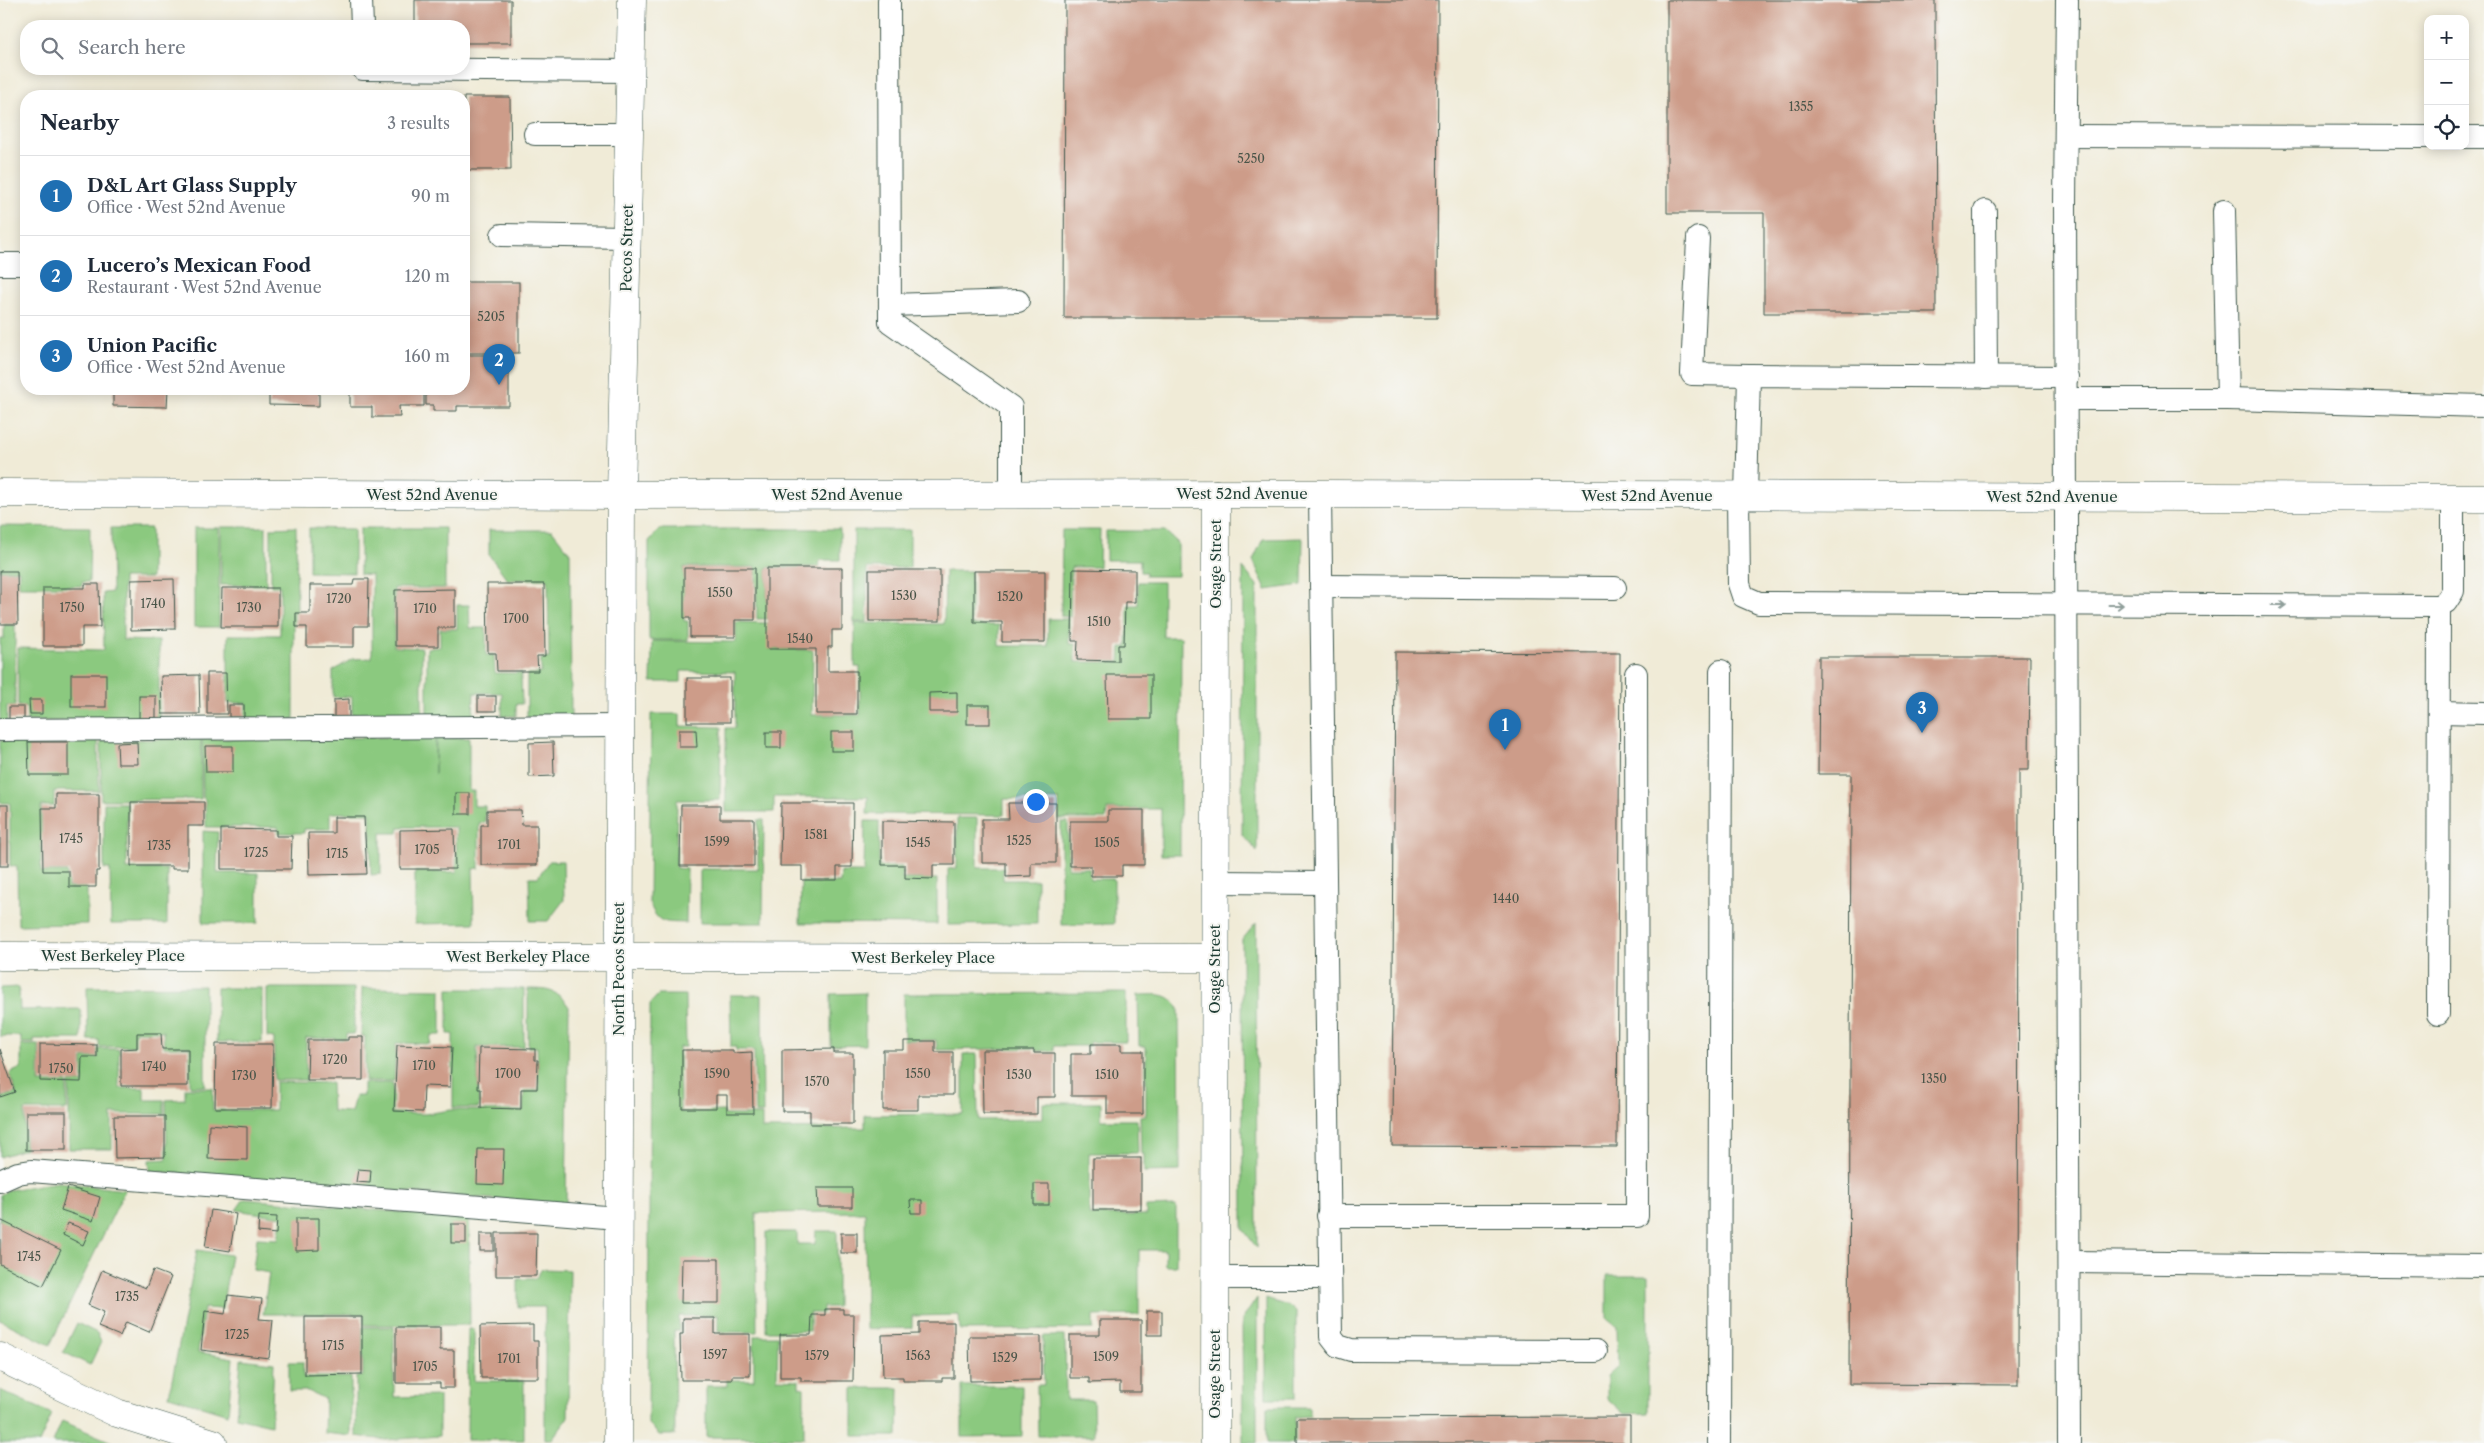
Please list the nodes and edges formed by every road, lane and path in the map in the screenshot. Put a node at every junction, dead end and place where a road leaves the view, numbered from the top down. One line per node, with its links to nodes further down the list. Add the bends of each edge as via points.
1 (361, 0): 5 (lane)
2 (632, 0): 7 (street, Pecos Street)
3 (889, 0): 22 (lane)
4 (2067, 0): 10 (lane)
5 (362, 20)
6 (470, 70): 7 (lane)
7 (631, 71): 9 (street, Pecos Street)
8 (536, 134): 9 (lane)
9 (629, 134): 17 (street, Pecos Street)
10 (2066, 136): 11 (lane); 25 (lane)
11 (2424, 137)
12 (2469, 137): 13 (lane)
13 (2484, 137)
14 (1985, 211): 24 (lane)
15 (2224, 211): 26 (lane)
16 (502, 235): 17 (lane)
17 (627, 237): 31 (street, Pecos Street)
18 (1698, 238): 23 (lane, via 1692,374)
19 (0, 264): 20 (lane)
20 (20, 264)
21 (1018, 301): 22 (lane)
22 (890, 305): 32 (lane, via 890,322 1011,407)
23 (1749, 375): 24 (lane); 33 (lane)
24 (1986, 377): 25 (lane)
25 (2067, 388): 26 (lane); 34 (lane)
26 (2228, 399): 27 (lane)
27 (2484, 406)
28 (0, 492): 31 (street, West 52nd Avenue)
29 (1216, 494): 30 (street, West 52nd Avenue); 32 (street, West 52nd Avenue); 47 (street, Osage Street)
30 (1320, 494): 33 (street, West 52nd Avenue); 37 (lane)
31 (621, 495): 32 (street, West 52nd Avenue); 45 (street, North Pecos Street)
32 (1011, 495)
33 (1742, 496): 34 (street, West 52nd Avenue); 39 (lane, via 1738,584 1743,596 1753,602)
34 (2067, 497): 35 (street, West 52nd Avenue); 39 (lane)
35 (2453, 498): 36 (street, West 52nd Avenue); 40 (lane, via 2453,591)
36 (2484, 498)
37 (1321, 586): 38 (lane); 48 (lane)
38 (1614, 588)
39 (2068, 605): 40 (lane, one-way to 40); 56 (lane)
40 (2439, 606): 43 (lane)
41 (1721, 671): 65 (lane)
42 (1636, 674): 54 (lane, via 1637,1216)
43 (2440, 712): 44 (lane); 52 (lane)
44 (2484, 713)
45 (620, 726): 46 (lane); 50 (street, North Pecos Street)
46 (0, 730)
47 (1215, 882): 48 (lane); 51 (street, Osage Street)
48 (1324, 883): 54 (lane)
49 (0, 956): 50 (street, West Berkeley Place)
50 (619, 957): 51 (street, West Berkeley Place); 55 (street, North Pecos Street)
51 (1215, 958): 58 (street, Osage Street)
52 (2438, 1014)
53 (0, 1181): 55 (lane, via 31,1171)
54 (1328, 1216): 59 (lane)
55 (618, 1218): 63 (street, North Pecos Street)
56 (2068, 1262): 57 (lane); 66 (lane)
57 (2484, 1266)
58 (1215, 1278): 59 (lane); 64 (street, Osage Street)
59 (1329, 1278): 60 (lane, via 1331,1338 1344,1349)
60 (1596, 1351)
61 (0, 1358): 62 (street, via 117,1413)
62 (214, 1443)
63 (618, 1443)
64 (1215, 1443)
65 (1719, 1443)
66 (2069, 1443)

